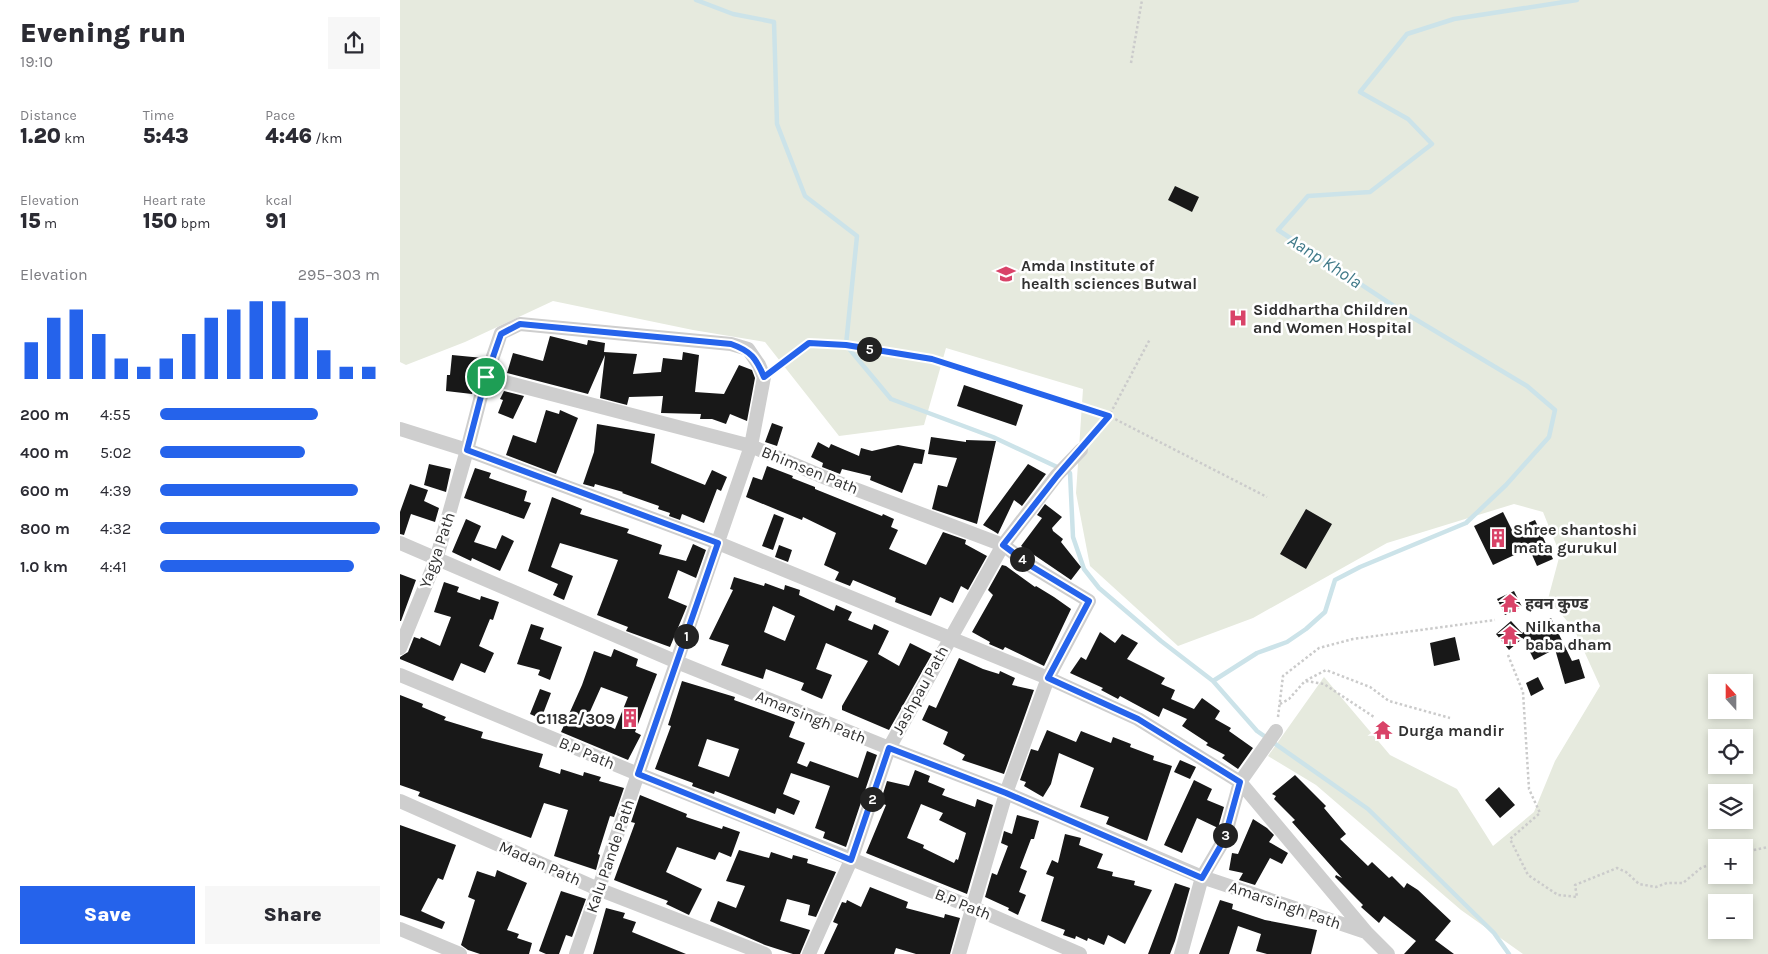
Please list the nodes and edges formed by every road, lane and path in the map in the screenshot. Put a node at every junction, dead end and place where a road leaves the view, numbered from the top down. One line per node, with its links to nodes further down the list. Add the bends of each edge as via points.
1 (1142, 0): 2 (path)
2 (1132, 63)
3 (1150, 339): 6 (path)
4 (486, 377): 5 (street, via 501,334 520,324 731,344 748,349); 8 (street); 9 (street)
5 (764, 377): 6 (path, via 809,343 846,345 932,359); 8 (street, Bhimsen Path)
6 (1109, 416): 10 (path); 11 (path)
7 (400, 429): 9 (street)
8 (751, 446): 13 (street, Kalu Pande Path); 14 (street, Bhimsen Path)
9 (467, 450): 13 (street); 15 (street, Yagya Path)
10 (1082, 450): 14 (street, Jashpau Path, via 1057,476)
11 (1268, 497)
12 (400, 543): 15 (street, Amarsingh Path)
13 (718, 543): 17 (street); 20 (street, Kalu Pande Path)
14 (1003, 545): 17 (street, Jashpau Path); 22 (street, Bhimsen Path, via 1089,601)
15 (436, 560): 18 (street, Yagya Path); 20 (street, Amarsingh Path)
16 (1495, 620): 24 (path, via 1353,639 1319,648 1283,676)
17 (949, 638): 22 (street); 28 (street, Jashpau Path)
18 (400, 648)
19 (1508, 655): 36 (path, via 1523,692 1529,789 1540,812 1510,839 1528,875 1558,895 1577,897 1575,885 1617,868 1639,884 1656,887 1683,883)
20 (677, 662): 28 (street, Amarsingh Path); 29 (street, Kalu Pande Path)
21 (400, 675): 29 (street, B.P Path)
22 (1048, 678): 30 (street, via 1138,719); 31 (street)
23 (1305, 681): 24 (path); 25 (path, via 1324,684); 26 (path, via 1326,670 1370,687 1389,700)
24 (1280, 704): 27 (path)
25 (1374, 717)
26 (1450, 718)
27 (1276, 731): 30 (street)
28 (889, 748): 31 (street, Amarsingh Path); 35 (street, Jashpau Path)
29 (638, 774): 35 (street, B.P Path); 38 (street, Kalu Pande Path)
30 (1240, 782): 37 (street, via 1224,840); 41 (street)
31 (1006, 793): 37 (street, Amarsingh Path); 39 (street)
32 (400, 801): 38 (street, Madan Path)
33 (1768, 847): 34 (path)
34 (1753, 850)
35 (851, 860): 39 (street, B.P Path); 45 (street, Jashpau Path)
36 (1708, 865)
37 (1202, 878): 41 (street, Amarsingh Path); 48 (street)
38 (598, 889): 43 (street, Kalu Pande Path); 44 (street, Madan Path)
39 (974, 908): 46 (street); 47 (street, B.P Path)
40 (400, 928): 42 (street)
41 (1367, 933): 49 (street)
42 (460, 954)
43 (576, 954)
44 (765, 954)
45 (810, 954)
46 (959, 954)
47 (1080, 954)
48 (1181, 954)
49 (1388, 954)

